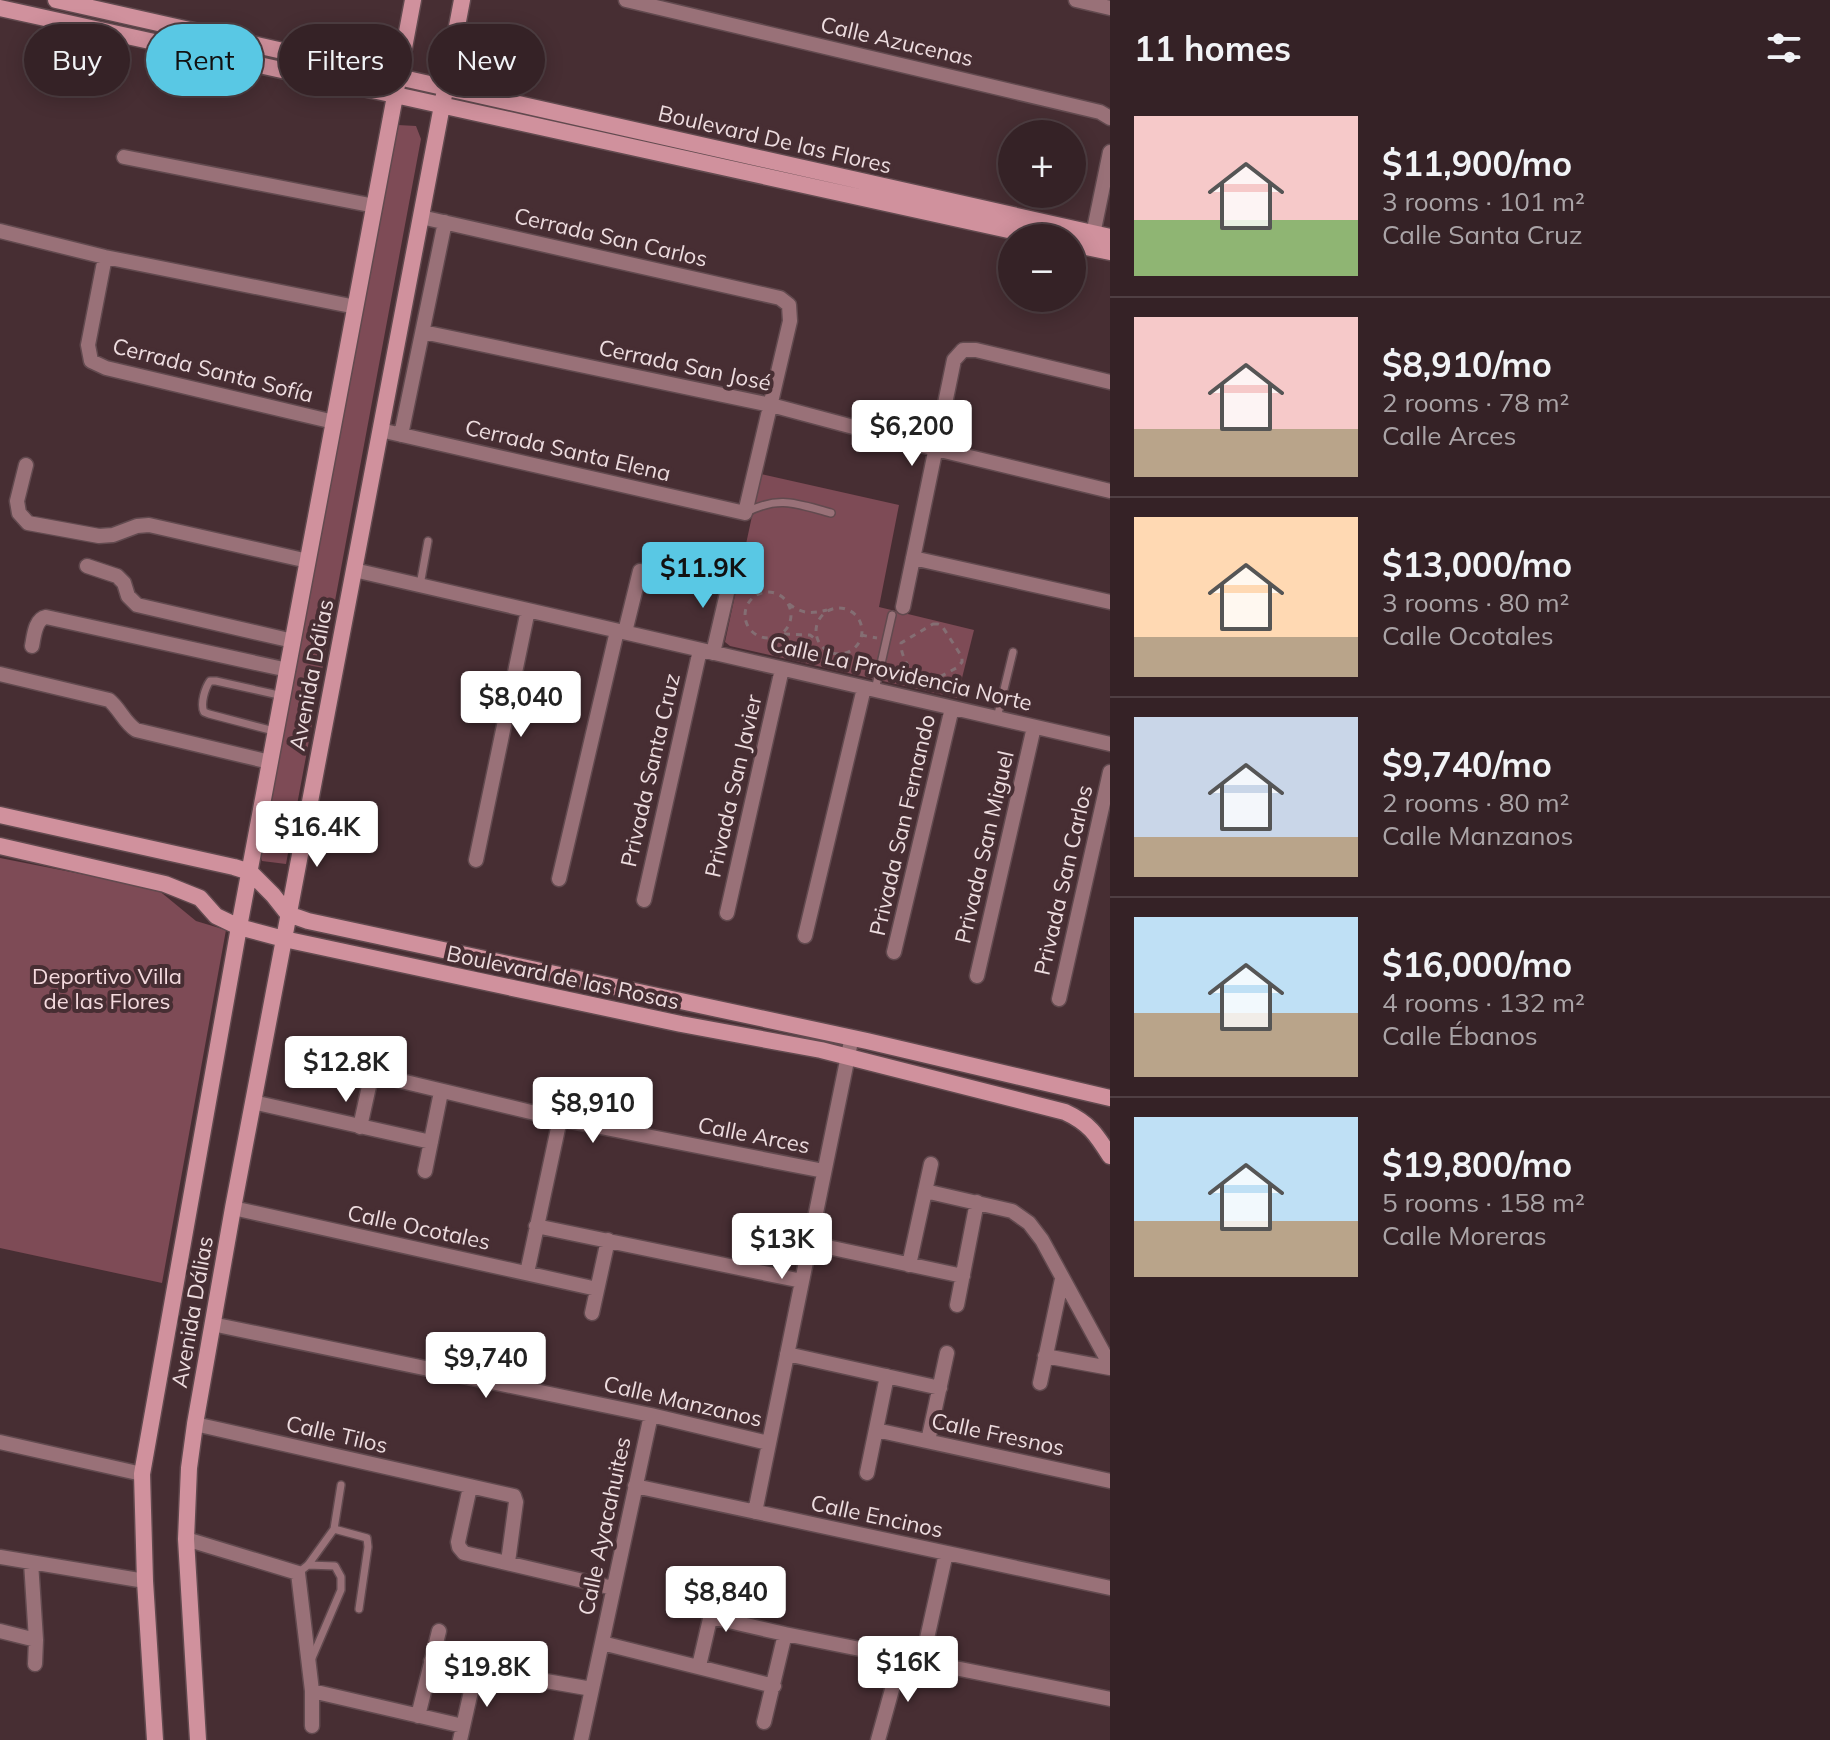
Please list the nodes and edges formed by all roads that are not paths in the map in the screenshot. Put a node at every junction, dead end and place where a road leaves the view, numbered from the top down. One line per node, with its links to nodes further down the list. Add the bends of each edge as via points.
1 (56, 0): 10 (street, Boulevard De las Flores)
2 (413, 0): 8 (street, Avenida Dálias)
3 (462, 0): 9 (street, Avenida Dálias)
4 (626, 0): 14 (street, Calle Azucenas)
5 (1076, 0): 7 (street)
6 (0, 8): 11 (street, Boulevard De las Flores)
7 (1110, 8)
8 (409, 24)
9 (458, 24)
10 (279, 56)
11 (279, 63)
12 (395, 96): 17 (street, Avenida Dálias)
13 (444, 96): 18 (street, Avenida Dálias); 20 (street, Boulevard De las Flores); 23 (street, Boulevard De las Flores)
14 (1110, 118)
15 (1110, 152): 23 (street)
16 (124, 157): 17 (street)
17 (375, 206): 27 (street, Avenida Dálias)
18 (421, 217): 19 (street, Cerrada San Carlos); 32 (street, Avenida Dálias)
19 (445, 222): 28 (street); 30 (street, Cerrada San Carlos, via 780,298 789,305 790,321)
20 (998, 227)
21 (0, 231): 26 (street)
22 (1110, 237): 23 (street, Boulevard De las Flores)
23 (1092, 241): 24 (street, Boulevard De las Flores); 25 (street, Boulevard De las Flores)
24 (1086, 242)
25 (1110, 252)
26 (105, 257): 27 (street); 31 (street, Cerrada Santa Sofía, via 88,345 91,361)
27 (356, 307): 31 (street, Avenida Dálias)
28 (423, 332): 30 (street, Cerrada San José); 33 (street)
29 (1110, 382): 34 (street, via 963,350 954,360)
30 (771, 405): 34 (street, Cerrada San José); 37 (street)
31 (334, 422): 41 (street, Avenida Dálias)
32 (380, 430): 33 (street, Cerrada Santa Elena); 43 (street, Avenida Dálias)
33 (401, 435): 37 (street, Cerrada Santa Elena)
34 (936, 449): 36 (street, Cerrada San José); 40 (street)
35 (26, 465): 41 (street, via 17,501 28,523 99,536 149,525)
36 (1110, 491)
37 (745, 513): 38 (lane, via 785,501)
38 (831, 513)
39 (428, 541): 46 (lane)
40 (913, 558): 47 (street); 49 (street)
41 (308, 561): 51 (street, Avenida Dálias)
42 (87, 566): 51 (street, via 117,576 137,605)
43 (354, 570): 46 (street, Calle La Providencia Norte); 74 (street, Avenida Dálias)
44 (640, 571): 50 (street)
45 (731, 576): 53 (street, Privada Santa Cruz)
46 (420, 585): 48 (street, Calle La Providencia Norte)
47 (1110, 602)
48 (528, 610): 50 (street, Calle La Providencia Norte); 69 (street)
49 (897, 611): 58 (lane)
50 (621, 632): 53 (street, Calle La Providencia Norte); 71 (street)
51 (293, 641): 56 (street, Avenida Dálias)
52 (32, 646): 56 (street, via 38,621 46,617)
53 (706, 651): 55 (street, Calle La Providencia Norte); 72 (street, Privada Santa Cruz)
54 (1013, 652): 61 (lane)
55 (782, 669): 58 (street, Calle La Providencia Norte); 73 (street, Privada San Javier)
56 (288, 670): 59 (street, Avenida Dálias)
57 (0, 674): 65 (street, via 109,700 136,730)
58 (869, 689): 60 (street, Calle La Providencia Norte); 76 (street)
59 (283, 696): 63 (street, Avenida Dálias); 63 (lane, via 210,681 202,707 209,714)
60 (952, 708): 61 (street, Calle La Providencia Norte); 78 (street, Privada San Fernando)
61 (997, 718): 62 (street, Calle La Providencia Norte)
62 (1034, 727): 64 (street, Calle La Providencia Norte); 79 (street, Privada San Miguel)
63 (276, 732): 65 (street, Avenida Dálias)
64 (1110, 744)
65 (270, 762): 70 (street, Avenida Dálias)
66 (1110, 772): 80 (street, Privada San Carlos)
67 (0, 815): 70 (street)
68 (0, 846): 75 (street, Boulevard de las Rosas, via 165,884 200,898 216,916)
69 (476, 860)
70 (250, 872): 74 (street); 75 (street, Avenida Dálias)
71 (559, 879)
72 (644, 900)
73 (727, 913)
74 (288, 914): 77 (street, Avenida Dálias); 81 (street, Boulevard de las Rosas)
75 (239, 927): 77 (street, Boulevard de las Rosas); 124 (street, Avenida Dálias)
76 (805, 936)
77 (284, 939): 83 (street, Boulevard de las Rosas); 87 (street, Avenida Dálias)
78 (894, 952)
79 (977, 976)
80 (1059, 999)
81 (852, 1037): 83 (street); 86 (street, Boulevard de las Rosas)
82 (377, 1050): 84 (street)
83 (847, 1058): 91 (street, Boulevard de las Rosas, via 1065,1112 1093,1130); 94 (street)
84 (372, 1074): 85 (street, Calle Arces); 89 (street)
85 (441, 1092): 88 (street, Calle Arces); 90 (street)
86 (1110, 1098)
87 (253, 1102): 89 (street); 97 (street, Avenida Dálias)
88 (560, 1119): 94 (street, Calle Arces); 98 (street)
89 (360, 1127): 90 (street)
90 (431, 1142): 93 (street)
91 (1110, 1156)
92 (931, 1164): 95 (street)
93 (425, 1171)
94 (824, 1171): 100 (street)
95 (925, 1191): 96 (street); 101 (street)
96 (977, 1202): 103 (street); 104 (street, via 1012,1211 1029,1223)
97 (233, 1208): 102 (street, Calle Ocotales); 109 (street, Avenida Dálias)
98 (536, 1226): 99 (street); 102 (street)
99 (608, 1240): 105 (street); 106 (street)
100 (809, 1243): 101 (street); 105 (street)
101 (909, 1265): 103 (street)
102 (527, 1273): 106 (street, Calle Ocotales)
103 (963, 1276): 107 (street)
104 (1062, 1279): 112 (street); 113 (street)
105 (802, 1281): 111 (street)
106 (597, 1289): 108 (street)
107 (957, 1305)
108 (592, 1313)
109 (212, 1324): 117 (street, Calle Manzanos); 118 (street, Avenida Dálias)
110 (947, 1353): 116 (street)
111 (787, 1354): 114 (street, Calle Fresnos); 122 (street)
112 (1045, 1356): 113 (street); 115 (street)
113 (1110, 1366)
114 (887, 1376): 116 (street, Calle Fresnos); 119 (street)
115 (1040, 1383)
116 (940, 1388): 120 (street)
117 (651, 1415): 122 (street, Calle Manzanos); 127 (street, Calle Ayacahuites)
118 (195, 1424): 128 (street, Calle Tilos); 131 (street, Avenida Dálias)
119 (876, 1430): 120 (street, Calle Fresnos); 123 (street)
120 (928, 1441): 125 (street, Calle Fresnos)
121 (0, 1442): 124 (street)
122 (768, 1443): 129 (street)
123 (867, 1473)
124 (142, 1474): 137 (street, Avenida Dálias)
125 (1110, 1481)
126 (341, 1485): 130 (lane)
127 (635, 1486): 129 (street, Calle Encinos); 138 (street, Calle Ayacahuites)
128 (470, 1487): 135 (street, Calle Tilos, via 514,1496); 135 (street, via 459,1547 464,1553)
129 (755, 1512): 132 (street, Calle Encinos)
130 (334, 1529): 136 (lane); 141 (lane, via 367,1538)
131 (186, 1539): 136 (street); 164 (street, Avenida Dálias)
132 (946, 1553): 139 (street, Calle Encinos); 150 (street)
133 (0, 1557): 134 (street)
134 (31, 1562): 137 (street); 146 (street)
135 (508, 1562): 138 (street)
136 (303, 1569): 153 (street); 153 (lane, via 335,1566 341,1577 341,1590)
137 (145, 1581): 163 (street, Avenida Dálias)
138 (613, 1588): 147 (street, Calle Ayacahuites)
139 (1110, 1588)
140 (716, 1593): 142 (street)
141 (359, 1609)
142 (711, 1617): 145 (street); 152 (street)
143 (0, 1631): 146 (street)
144 (439, 1631): 149 (street)
145 (785, 1634): 148 (street); 155 (street)
146 (36, 1640): 151 (street)
147 (602, 1643): 152 (street); 156 (street, Calle Ayacahuites)
148 (901, 1657): 150 (street); 166 (street)
149 (431, 1661): 154 (street); 159 (street)
150 (922, 1661): 158 (street)
151 (35, 1664)
152 (699, 1666): 155 (street)
153 (308, 1668): 157 (street)
154 (476, 1669): 156 (street); 162 (street)
155 (774, 1686): 160 (street)
156 (592, 1689): 165 (street, Calle Ayacahuites)
157 (312, 1691): 159 (street); 161 (street)
158 (1110, 1699)
159 (418, 1716): 162 (street)
160 (764, 1722)
161 (312, 1726)
162 (462, 1733)
163 (155, 1740)
164 (198, 1740)
165 (581, 1740)
166 (878, 1740)

